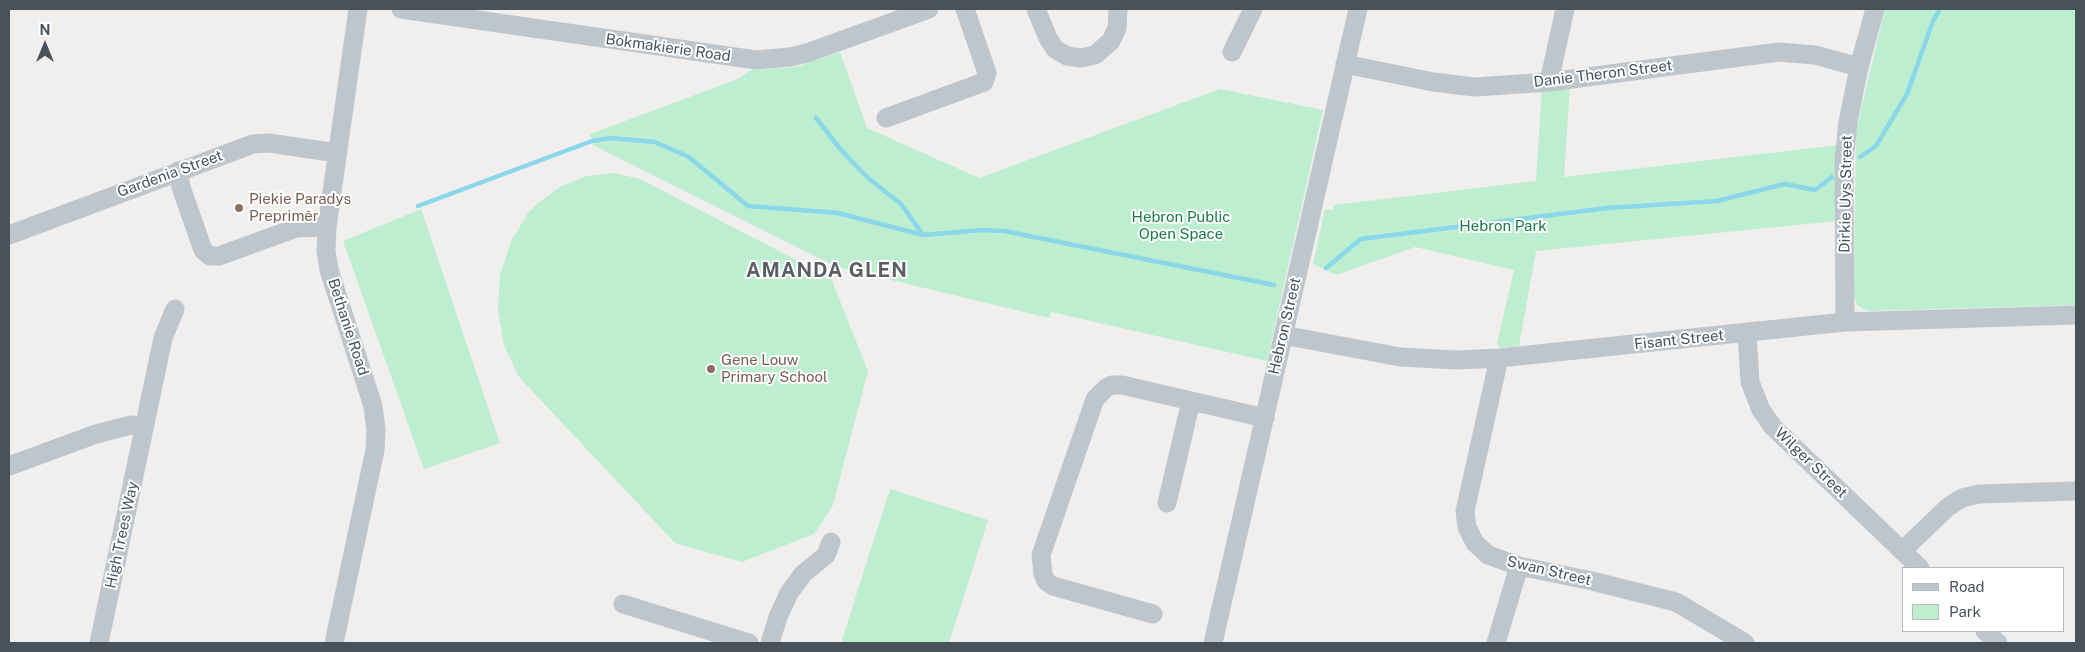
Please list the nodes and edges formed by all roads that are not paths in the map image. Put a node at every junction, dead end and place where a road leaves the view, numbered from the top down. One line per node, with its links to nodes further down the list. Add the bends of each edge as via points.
1 (358, 9): 16 (street, Bethanie Road)
2 (401, 9): 3 (street, Bokmakierie Road, via 756,60 807,53)
3 (929, 9)
4 (965, 9): 15 (street, via 987,73 984,82)
5 (1036, 9): 6 (street, via 1055,49 1067,56 1081,58 1101,52 1111,41 1117,28)
6 (1118, 9)
7 (1252, 9): 11 (street)
8 (1358, 9): 12 (street, Hebron Street)
9 (1565, 9): 14 (street)
10 (1875, 9): 13 (street, Dirkie Uys Street)
11 (1232, 52)
12 (1345, 64): 14 (street, Danie Theron Street, via 1458,86); 24 (street, Hebron Street)
13 (1860, 67): 14 (street, Danie Theron Street, via 1815,54 1779,52); 22 (street, Dirkie Uys Street, via 1848,122 1844,160)
14 (1549, 82)
15 (886, 118)
16 (337, 153): 17 (street, Gardenia Street, via 258,143); 18 (street, Bethanie Road)
17 (178, 171): 18 (street, via 203,250 210,256 219,256 296,228); 19 (street, Gardenia Street)
18 (327, 227): 40 (street, Bethanie Road, via 329,270 370,394 376,430 375,450)
19 (9, 234)
20 (175, 309): 28 (street, High Trees Way, via 162,338)
21 (2076, 315): 22 (street, Fisant Street)
22 (1845, 322): 23 (street, Fisant Street)
23 (1747, 333): 25 (street, Fisant Street); 33 (street, Wilger Street, via 1750,382 1761,410 1773,427)
24 (1283, 335): 25 (street, Fisant Street, via 1428,360); 27 (street, Hebron Street)
25 (1499, 358): 34 (street, Swan Street, via 1466,502 1466,519 1470,535 1481,549)
26 (1191, 401): 27 (street); 31 (street); 37 (street, via 1122,385 1112,385 1100,392 1094,399 1041,555 1043,574 1053,586)
27 (1265, 418): 43 (street, Hebron Street)
28 (144, 427): 29 (street, via 131,425 96,434); 39 (street, High Trees Way)
29 (9, 466)
30 (2076, 491): 33 (street, via 1979,494 1962,498 1948,507)
31 (1167, 502)
32 (831, 542): 42 (street, via 826,555 803,574 789,593)
33 (1902, 551): 35 (street, Wilger Street)
34 (1518, 566): 44 (street); 45 (street, Swan Street, via 1676,602)
35 (1919, 567)
36 (623, 604): 41 (street)
37 (1153, 614)
38 (1986, 632): 46 (street)
39 (99, 643)
40 (334, 643)
41 (748, 643)
42 (770, 643)
43 (1213, 643)
44 (1496, 643)
45 (1745, 643)
46 (1998, 643)

